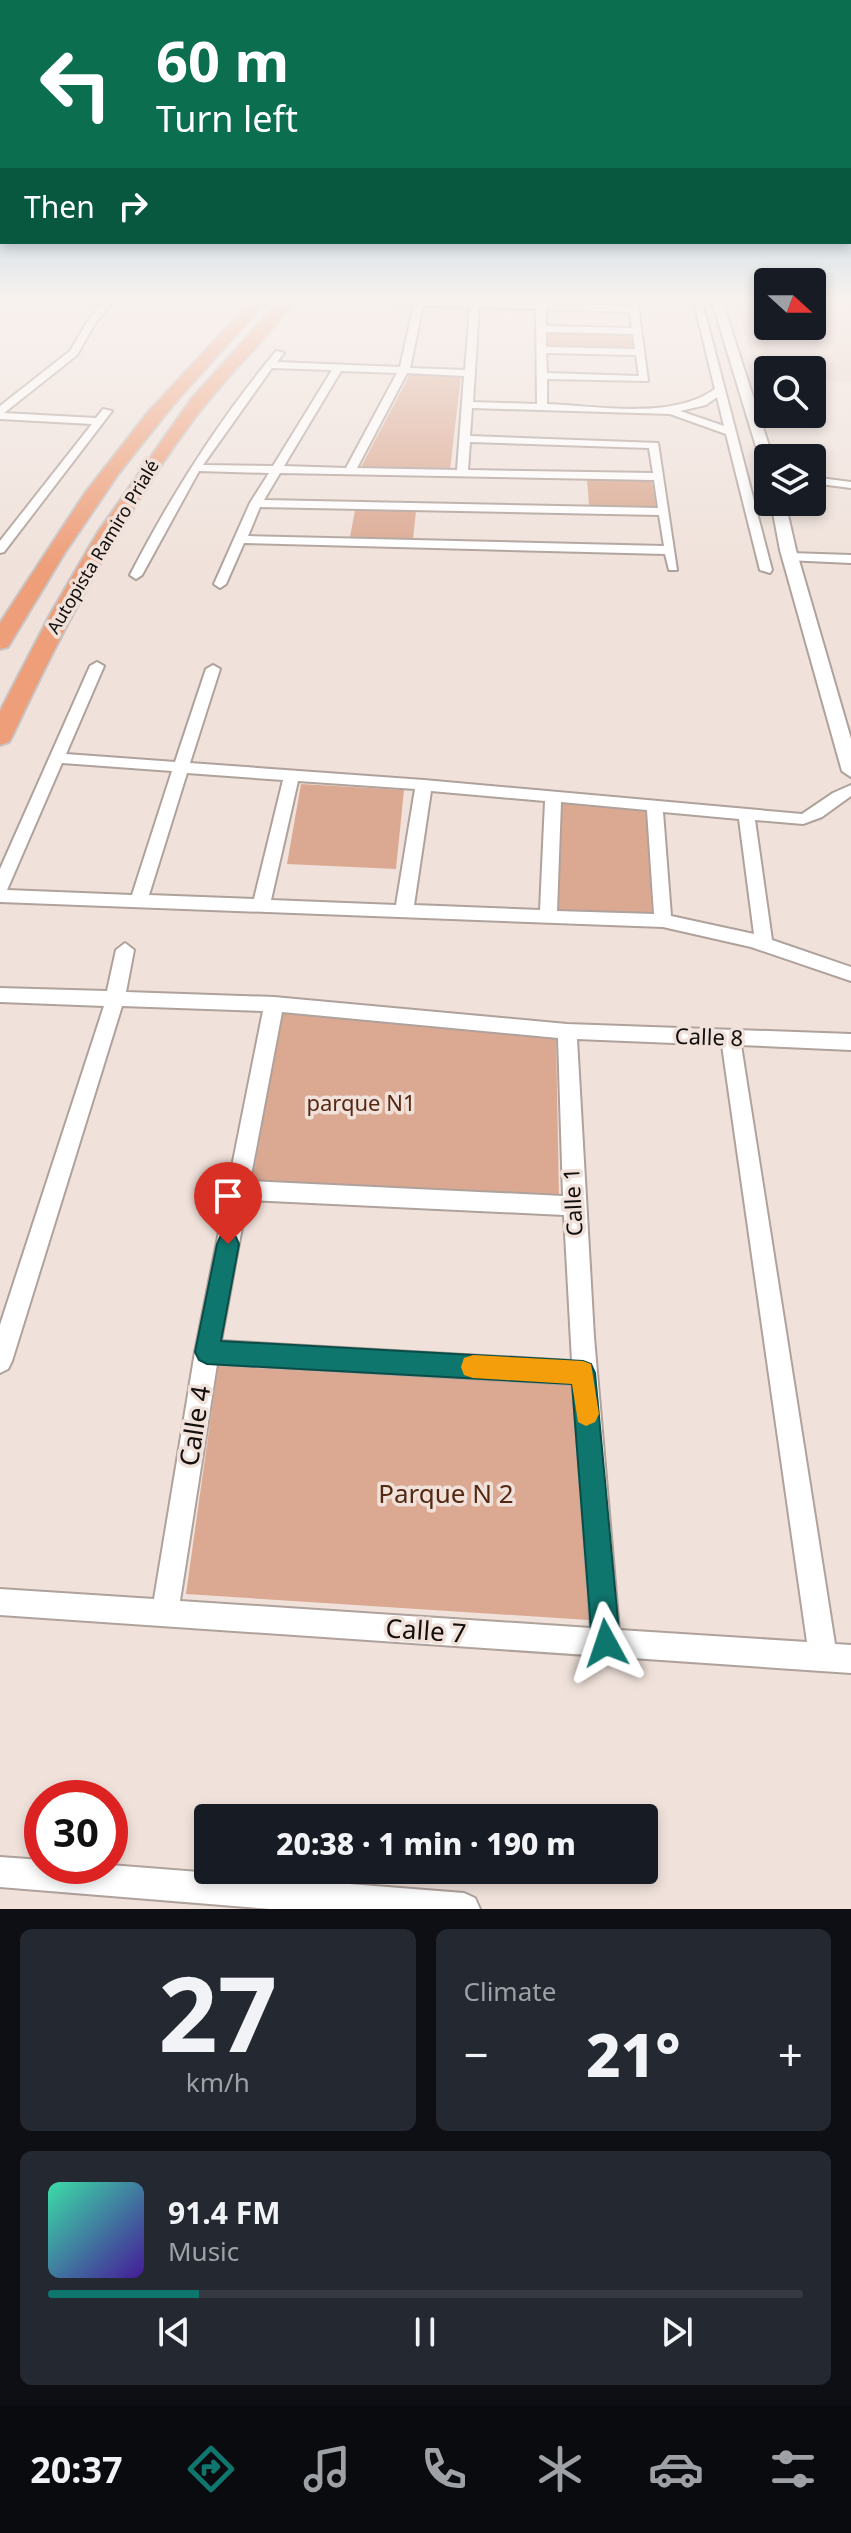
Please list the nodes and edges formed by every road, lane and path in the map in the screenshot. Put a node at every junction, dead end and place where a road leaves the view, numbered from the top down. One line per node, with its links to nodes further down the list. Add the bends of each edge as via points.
1 (33, 387): 15 (street)
2 (180, 387): 39 (highway, Autopista Ramiro Prialé, via 105,478)
3 (212, 387): 42 (highway, Autopista Ramiro Prialé, via 142,478 86,569)
4 (252, 387): 19 (street)
5 (326, 387): 20 (street)
6 (395, 387): 21 (street)
7 (470, 387): 12 (street)
8 (542, 387): 13 (street)
9 (719, 387): 11 (street)
10 (744, 387): 18 (street)
11 (720, 390): 14 (street, via 702,403); 16 (street)
12 (468, 405): 13 (street); 17 (street)
13 (542, 408): 14 (street)
14 (668, 411): 16 (street)
15 (0, 414): 31 (street, via 103,416)
16 (731, 432): 29 (street)
17 (465, 439): 22 (street); 23 (street, via 654,445)
18 (762, 444)
19 (195, 468): 20 (street); 37 (street)
20 (275, 470): 21 (street); 26 (street)
21 (350, 471): 22 (street)
22 (462, 473): 23 (street)
23 (659, 477): 27 (street)
24 (826, 482): 25 (street)
25 (851, 485)
26 (256, 503): 27 (street); 30 (street)
27 (664, 512): 32 (street)
28 (781, 516): 33 (street)
29 (757, 538): 33 (street); 36 (street)
30 (240, 539): 32 (street); 38 (street)
31 (0, 549)
32 (670, 550): 35 (street)
33 (789, 553): 34 (street); 45 (street)
34 (851, 559)
35 (673, 567)
36 (766, 570)
37 (136, 575)
38 (220, 584)
39 (0, 642)
40 (97, 666): 43 (street)
41 (213, 669): 44 (street)
42 (0, 737)
43 (57, 758): 44 (street); 52 (street)
44 (181, 766): 46 (street); 54 (street)
45 (851, 771)
46 (292, 774): 47 (street); 55 (street)
47 (424, 785): 49 (street); 56 (street)
48 (851, 790): 51 (street, via 840,793 820,814 803,819)
49 (553, 796): 50 (street); 57 (street)
50 (655, 805): 51 (street); 58 (street)
51 (746, 813): 59 (street)
52 (0, 888)
53 (0, 896): 54 (street)
54 (138, 902): 55 (street)
55 (261, 905): 56 (street)
56 (404, 911): 57 (street)
57 (548, 918): 58 (street)
58 (663, 921): 59 (street)
59 (764, 944): 61 (street)
60 (125, 950): 63 (street)
61 (851, 974)
62 (0, 995): 63 (street, Calle 8)
63 (115, 999): 64 (street, Calle 8); 71 (street)
64 (274, 1004): 65 (street, Calle 8); 68 (street, Calle 4)
65 (567, 1031): 66 (street, Calle 8); 69 (street, Calle 1)
66 (730, 1037): 67 (street, Calle 8); 76 (street)
67 (851, 1042)
68 (238, 1190): 69 (street); 70 (street, Calle 4)
69 (573, 1206): 72 (street, Calle 1)
70 (207, 1352): 72 (street); 74 (street, Calle 4)
71 (0, 1361)
72 (583, 1373): 75 (street, Calle 1)
73 (0, 1602): 74 (street, Calle 7)
74 (165, 1613): 75 (street, Calle 7)
75 (606, 1643): 76 (street, Calle 7)
76 (823, 1657): 77 (street, Calle 7)
77 (851, 1659)
78 (0, 1872): 79 (street)
79 (464, 1909)

